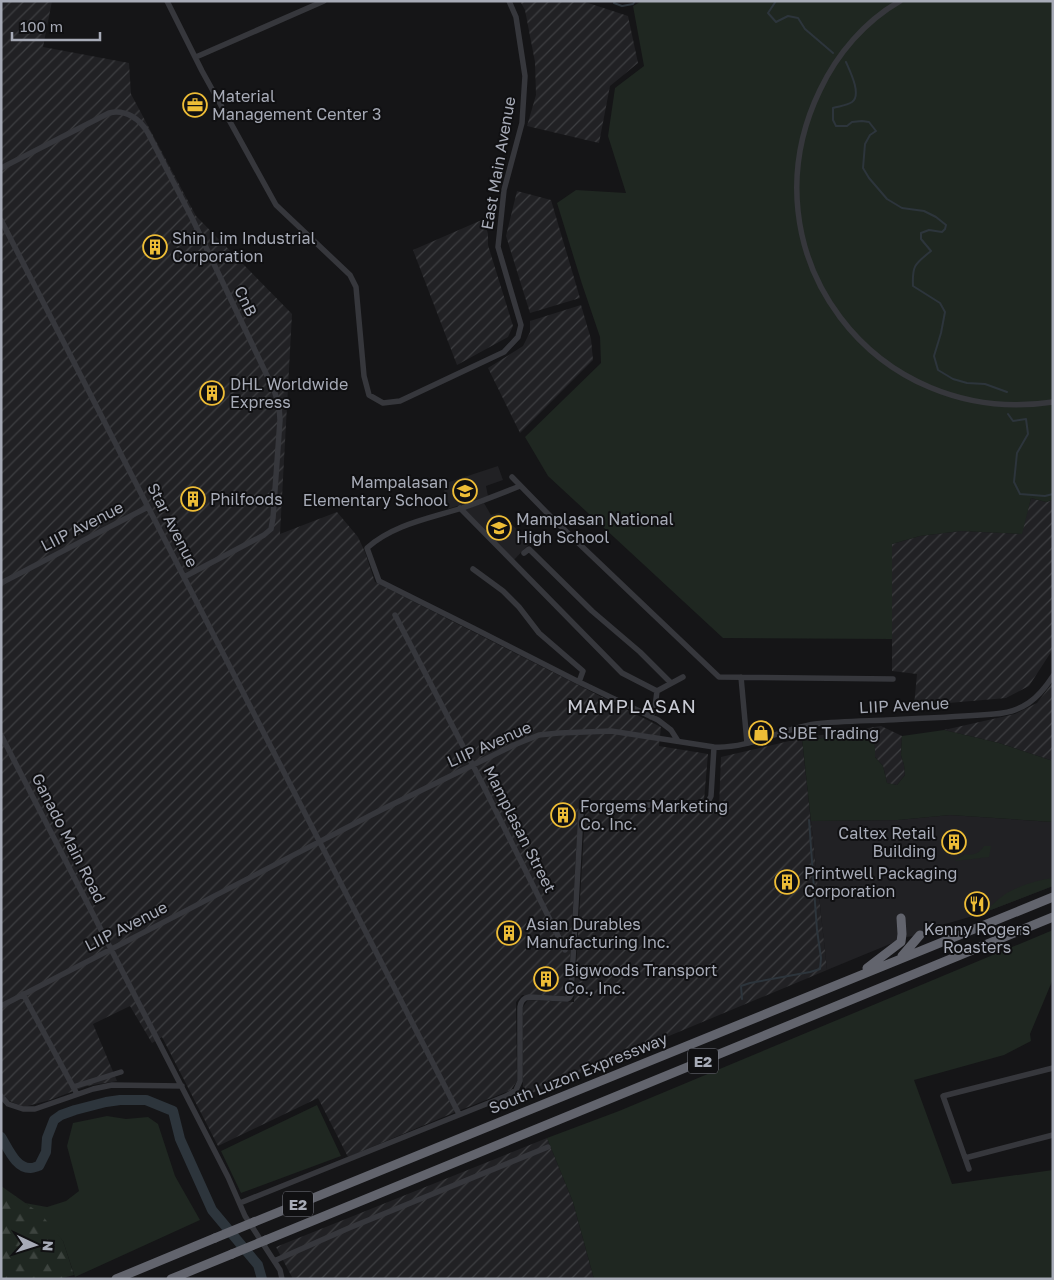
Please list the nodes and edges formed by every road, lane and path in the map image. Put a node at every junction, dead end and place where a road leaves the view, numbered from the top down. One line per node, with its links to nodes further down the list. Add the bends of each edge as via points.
1 (167, 1): 5 (street, East Main Avenue)
2 (324, 1): 5 (street)
3 (509, 1): 5 (street, East Main Avenue, via 516,17 525,76 522,123 504,190 498,247 521,325 518,337 504,352 400,401 383,403 369,394 364,376 356,287 350,276 276,205)
4 (900, 1): 8 (street, via 868,25 843,52 823,83 808,117 799,152 796,186 802,236 812,268 831,305 857,338 910,378 948,395 989,404)
5 (196, 57)
6 (1, 168): 15 (street, CnB, via 109,112 123,112 136,119 146,130 192,218 274,390 280,420 271,529)
7 (1, 220): 11 (street, Star Avenue)
8 (1053, 402)
9 (512, 477): 10 (street)
10 (520, 486): 12 (street); 20 (street, via 718,677)
11 (148, 507): 15 (street, Star Avenue); 16 (street, LIIP Avenue)
12 (460, 508): 22 (street, via 394,530 367,548 379,581); 24 (street, via 622,673)
13 (524, 554): 23 (street, via 529,549)
14 (473, 570): 22 (street, via 502,591 539,632 583,671)
15 (184, 577): 31 (street, Star Avenue)
16 (1, 583)
17 (395, 615): 30 (street, Mamplasan Street)
18 (1053, 676): 28 (street, LIIP Avenue, via 1033,700 1010,712 815,724)
19 (684, 677): 23 (street)
20 (741, 677): 21 (street); 28 (street)
21 (893, 679)
22 (579, 682): 25 (street)
23 (671, 684): 24 (street)
24 (657, 691): 25 (street)
25 (651, 717): 27 (street, via 671,730)
26 (1, 735): 36 (street, Ganado Main Road)
27 (678, 741): 29 (street, LIIP Avenue); 30 (street, LIIP Avenue, via 611,731 539,735)
28 (747, 743): 29 (street, LIIP Avenue)
29 (714, 747): 48 (street, via 711,796 705,804 590,806 582,811 571,996 567,999 529,997 522,1000 518,1088)
30 (473, 765): 31 (street, LIIP Avenue); 37 (street, Mamplasan Street)
31 (320, 842): 36 (street, LIIP Avenue); 48 (street, Star Avenue)
32 (1053, 896): 38 (highway, South Luzon Expressway / E2)
33 (1053, 917): 56 (highway, E2, bridge)
34 (901, 918): 39 (highway, via 901,942)
35 (920, 935): 38 (highway)
36 (111, 949): 40 (street, LIIP Avenue); 44 (street, Ganado Main Road)
37 (564, 950)
38 (900, 958): 39 (highway, South Luzon Expressway / E2)
39 (856, 977): 55 (highway, South Luzon Expressway / E2, bridge)
40 (23, 994): 41 (street, LIIP Avenue); 45 (street)
41 (1, 1006)
42 (1053, 1068): 51 (street, via 942,1096)
43 (121, 1072): 45 (street)
44 (182, 1086): 46 (street, via 112,1085); 53 (street, Ganado Main Road)
45 (73, 1087): 46 (street)
46 (77, 1094): 47 (street, via 35,1109 8,1104)
47 (1, 1096)
48 (459, 1114): 53 (street)
49 (1053, 1135): 51 (street)
50 (548, 1147): 54 (street)
51 (966, 1158): 52 (street)
52 (969, 1168)
53 (240, 1203): 54 (street, Ganado Main Road)
54 (274, 1262): 57 (street, Ganado Main Road)
55 (116, 1279)
56 (171, 1279)
57 (284, 1279)

